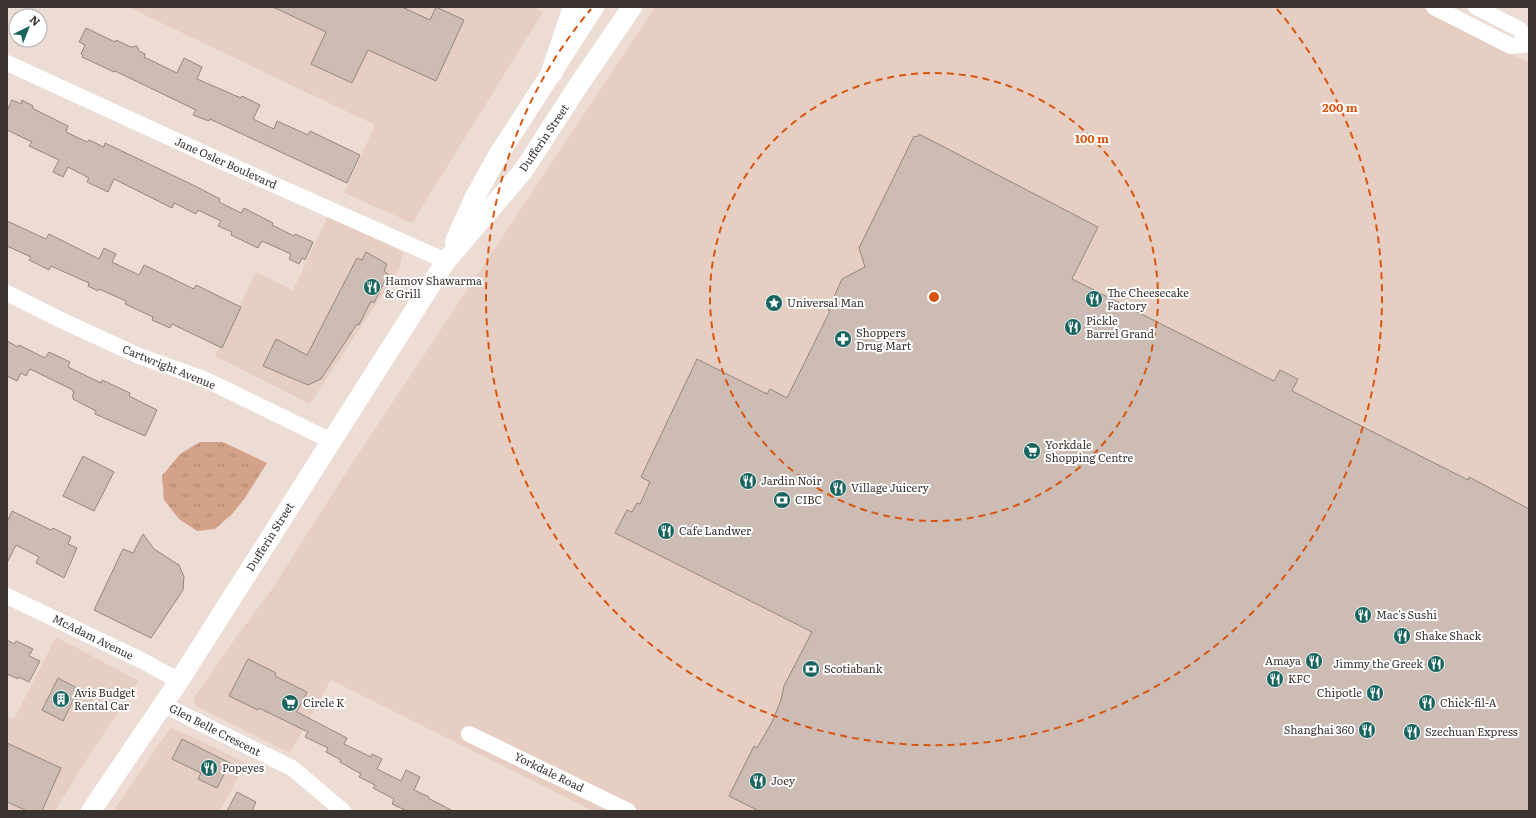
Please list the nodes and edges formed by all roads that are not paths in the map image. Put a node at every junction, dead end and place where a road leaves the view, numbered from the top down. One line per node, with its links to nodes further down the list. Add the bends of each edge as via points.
1 (574, 7): 8 (highway)
2 (594, 7): 8 (main road, Dufferin Street)
3 (632, 7): 9 (main road, Dufferin Street, via 523,171)
4 (1434, 7): 6 (street, via 1511,46)
5 (1476, 7): 6 (street, via 1519,29)
6 (1529, 44)
7 (7, 63): 9 (street, Jane Osler Boulevard)
8 (552, 72): 9 (main road, Dufferin Street, via 497,157 474,199)
9 (446, 261): 11 (main road, Dufferin Street)
10 (7, 293): 11 (street, Cartwright Avenue, via 139,356 223,388)
11 (331, 441): 13 (main road, Dufferin Street)
12 (7, 596): 13 (street, McAdam Avenue)
13 (179, 681): 14 (main road, Dufferin Street)
14 (163, 704): 16 (main road, Dufferin Street); 17 (street, Glen Belle Crescent, via 292,768)
15 (469, 734): 18 (street, Yorkdale Road)
16 (91, 811)
17 (343, 811)
18 (628, 811)

